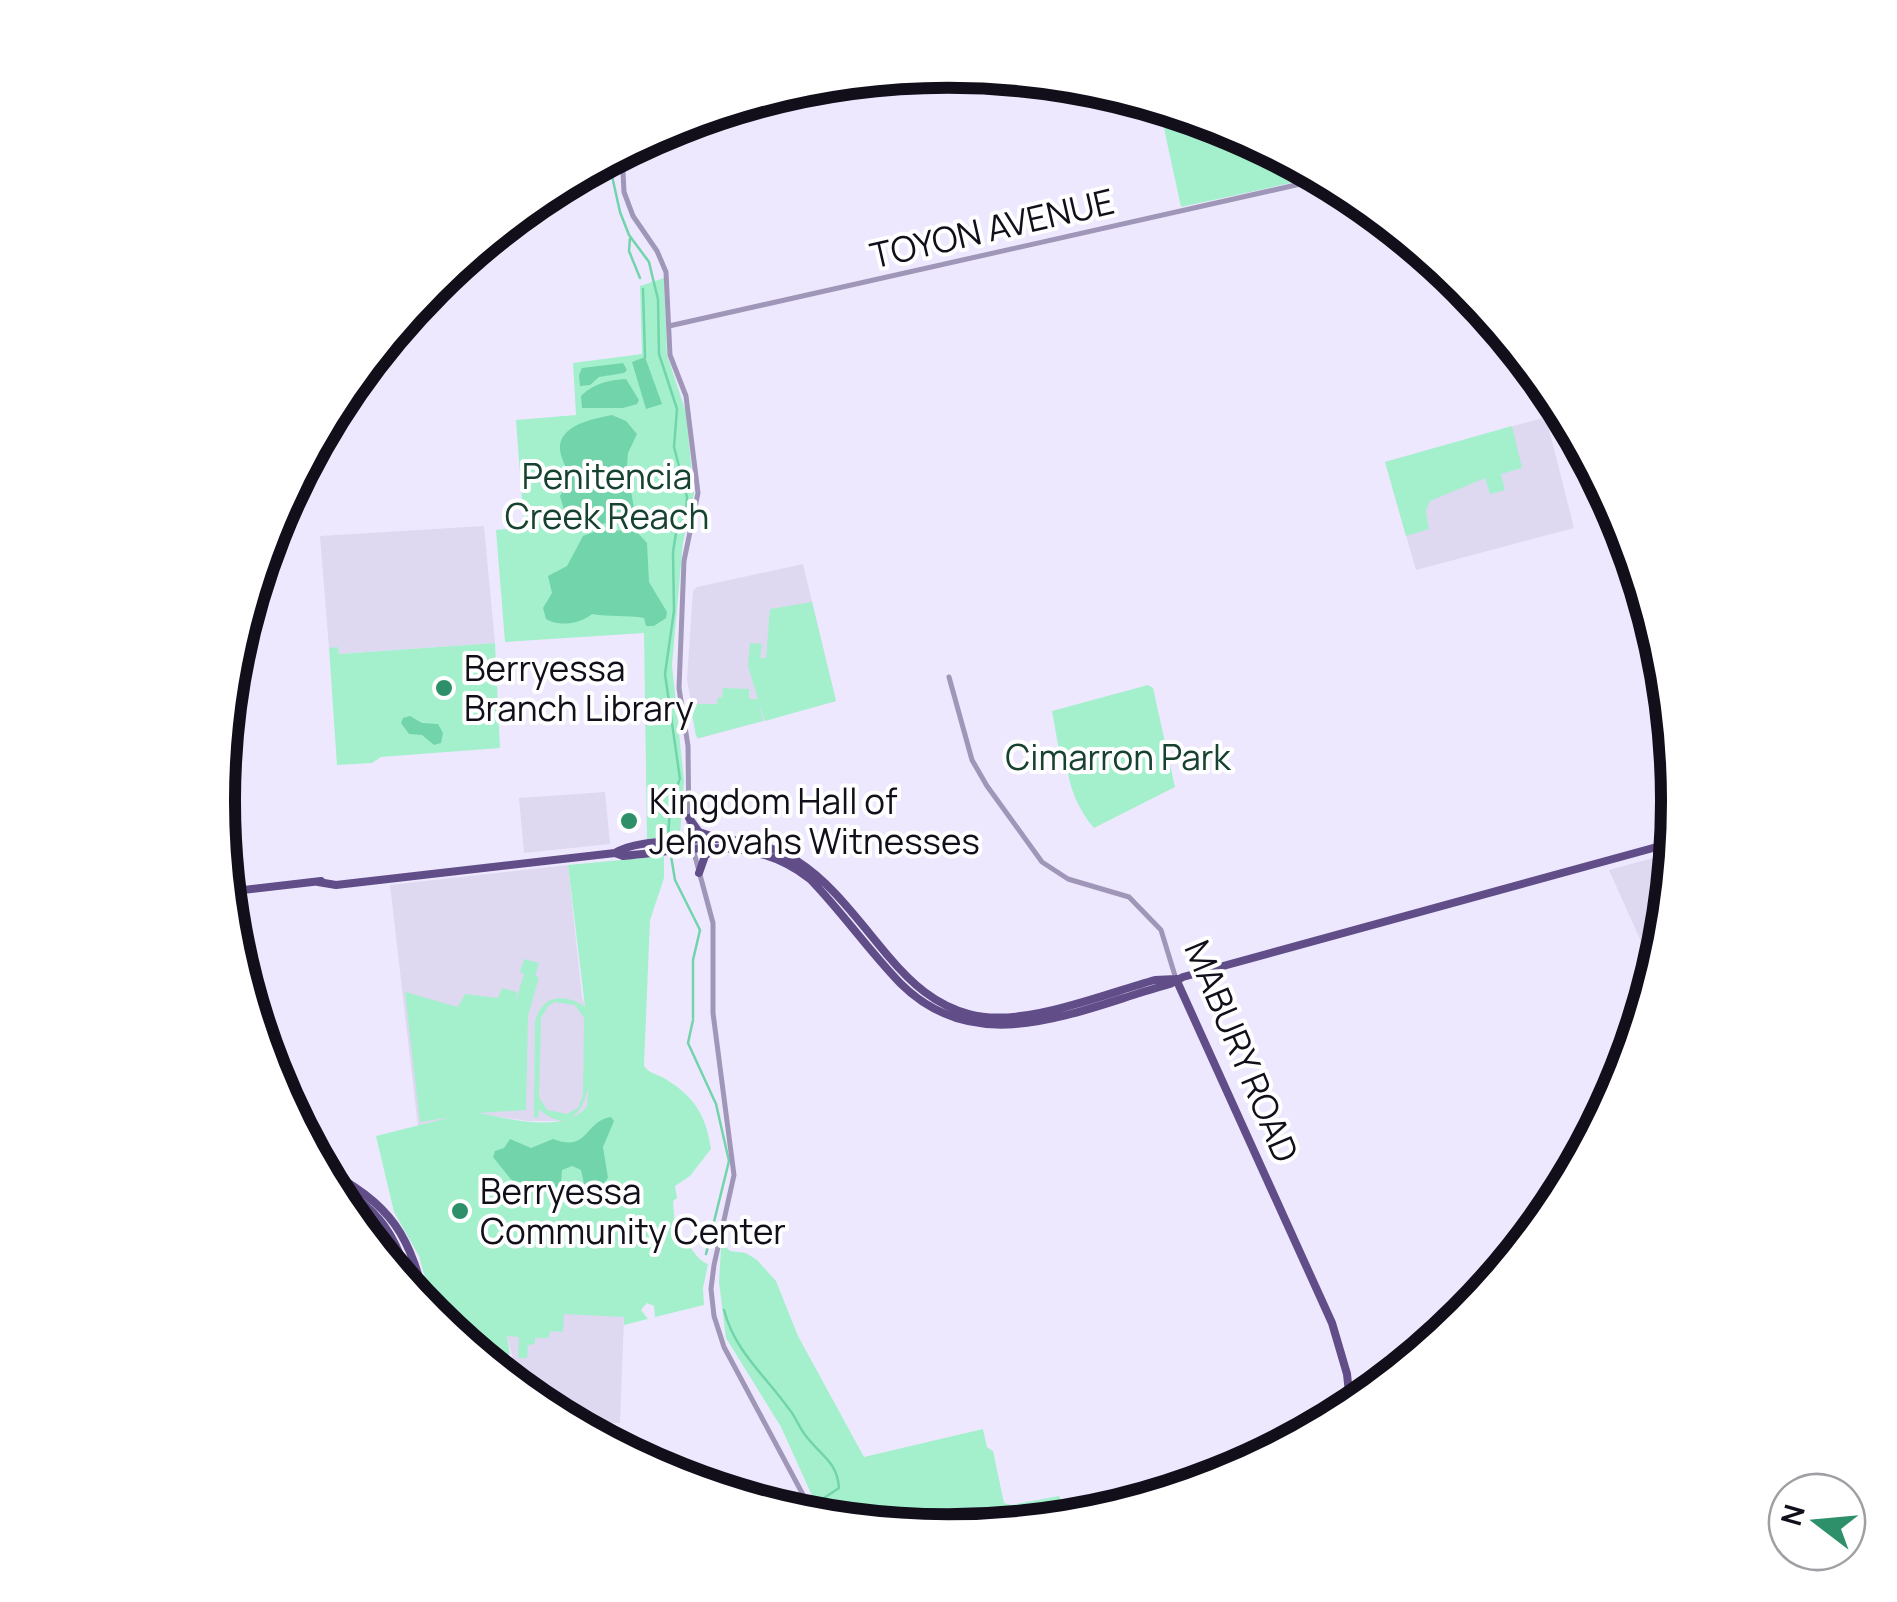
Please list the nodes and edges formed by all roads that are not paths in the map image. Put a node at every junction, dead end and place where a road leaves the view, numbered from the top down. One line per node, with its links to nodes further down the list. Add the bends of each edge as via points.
1 (624, 166): 3 (street, via 626,202 666,272)
2 (1305, 183): 4 (street, TOYON AVENUE)
3 (670, 312): 4 (street); 5 (street)
4 (690, 322): 5 (street, TOYON AVENUE)
5 (669, 326): 7 (street, via 698,493 686,543 679,669)
6 (949, 677): 14 (street, MABURY ROAD, via 972,760 1042,862 1068,879 1129,898 1161,930)
7 (688, 818): 8 (main road, via 699,832); 9 (street)
8 (720, 838): 9 (main road); 14 (main road, via 765,844 798,860 905,976 967,1014 1025,1016)
9 (691, 845): 11 (main road); 12 (street); 13 (main road)
10 (1660, 846): 14 (main road)
11 (714, 847): 12 (main road); 14 (main road, via 764,853 792,866 824,893 901,984 962,1020 1024,1024)
12 (699, 873): 20 (street, via 713,922 712,1002 734,1175 714,1266 714,1316)
13 (241, 890)
14 (1176, 979): 19 (main road, MABURY ROAD, via 1332,1323)
15 (346, 1182): 18 (main road, via 388,1213)
16 (353, 1193): 17 (main road, via 381,1219)
17 (404, 1262)
18 (421, 1280)
19 (1349, 1391)
20 (806, 1500)

